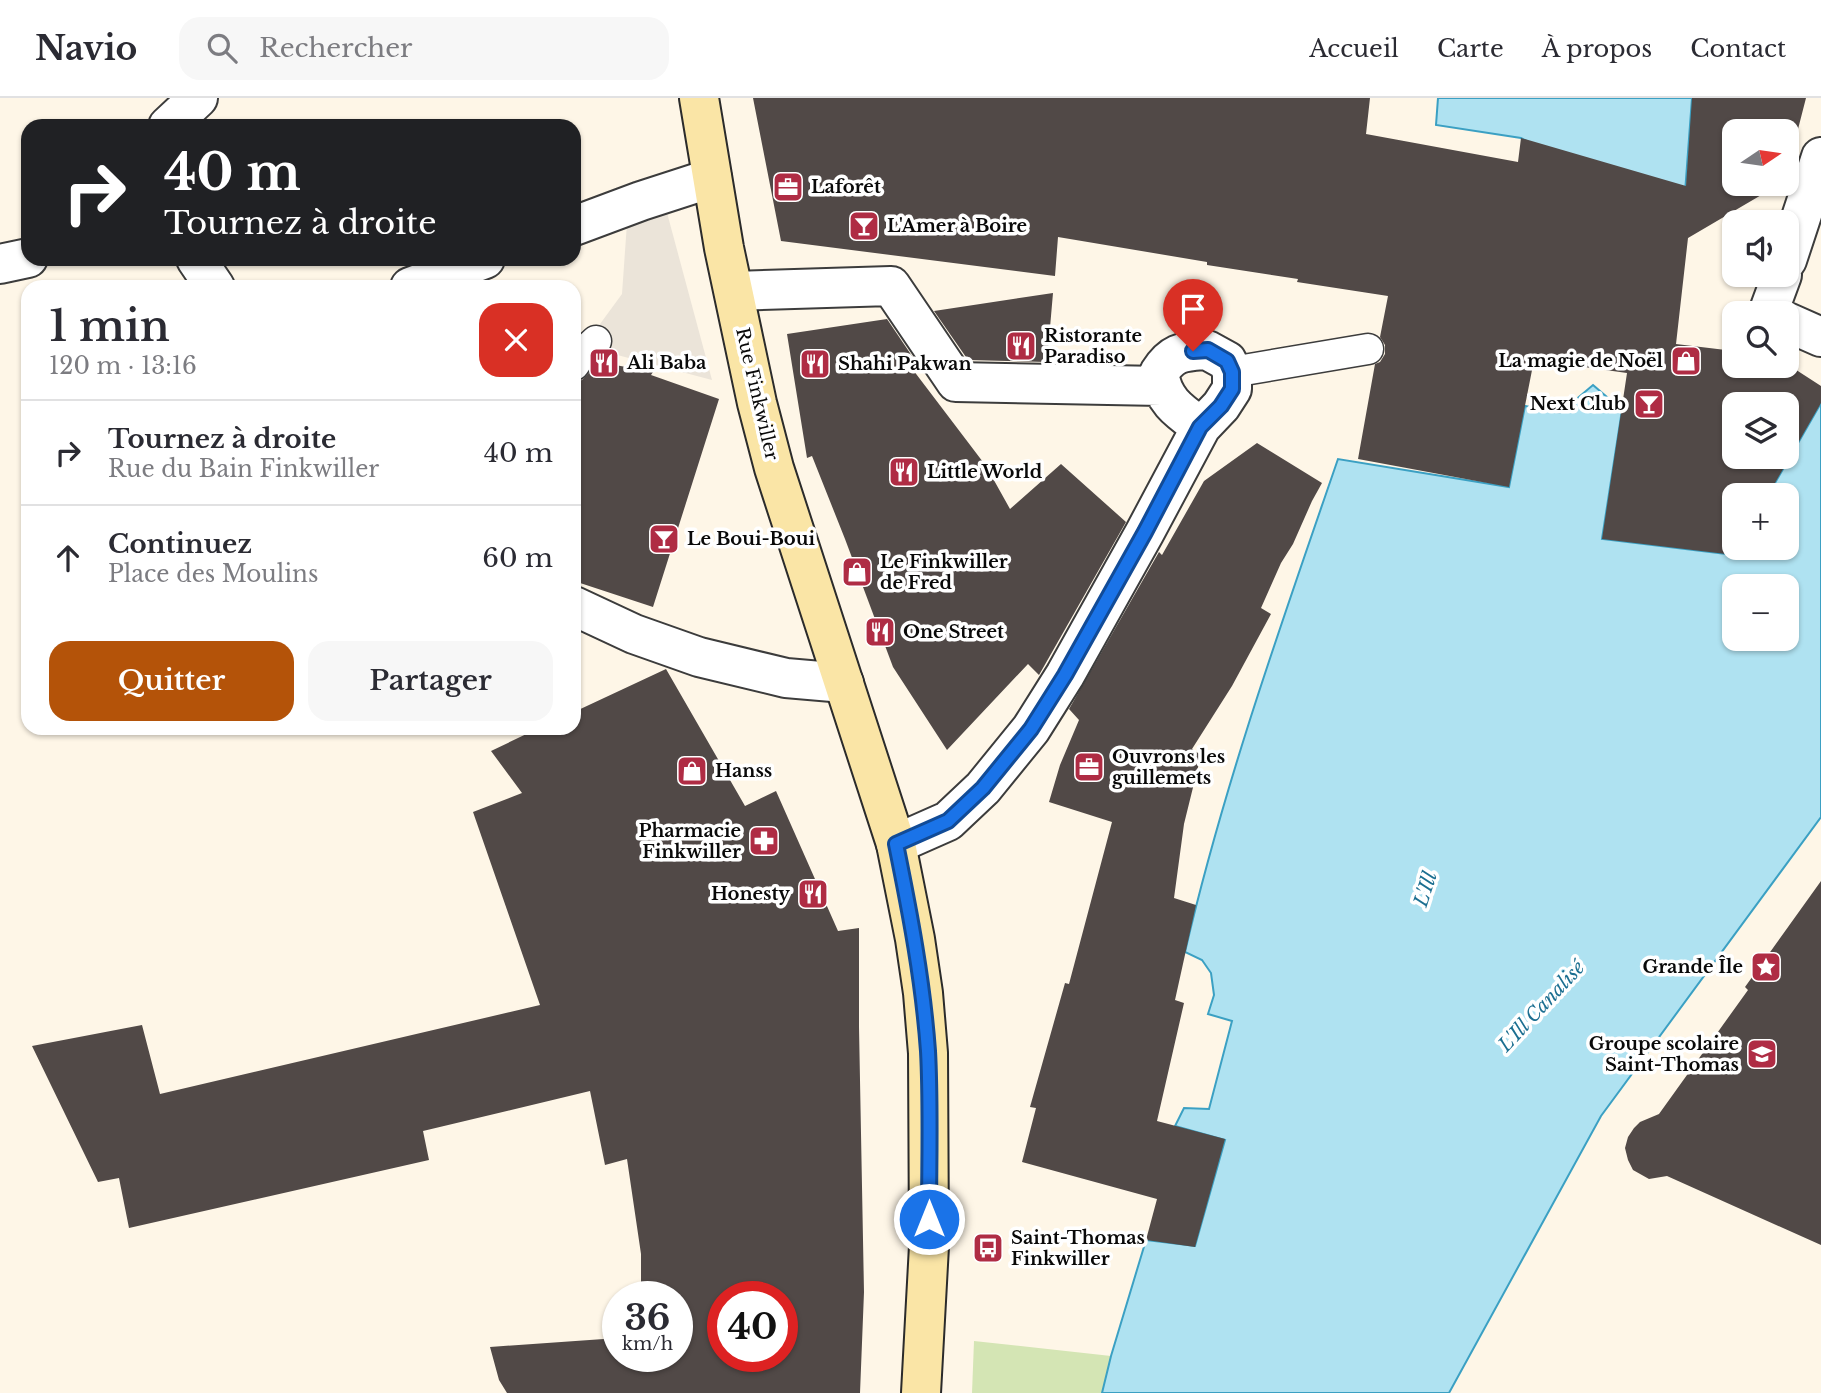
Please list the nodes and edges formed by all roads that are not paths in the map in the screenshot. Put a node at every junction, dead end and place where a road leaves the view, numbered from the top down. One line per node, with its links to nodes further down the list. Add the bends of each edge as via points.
1 (198, 98): 3 (street)
2 (699, 98): 5 (street, Rue Finkwiller)
3 (176, 119)
4 (1821, 158): 7 (street)
5 (712, 178): 6 (street); 12 (street, Rue Finkwiller)
6 (581, 223)
7 (1799, 224)
8 (21, 260): 9 (street)
9 (0, 264)
10 (466, 266): 11 (street)
11 (430, 280)
12 (734, 291): 19 (street, via 891,286 956,382); 22 (street, Rue Finkwiller, via 774,468)
13 (1799, 327): 14 (street)
14 (1821, 337)
15 (596, 341): 17 (lane)
16 (1368, 349): 18 (lane)
17 (581, 355)
18 (1232, 372): 19 (street, via 1227,361 1208,350 1179,353 1159,373); 20 (street, via 1232,389)
19 (1161, 386): 20 (street, via 1169,401)
20 (1200, 427): 23 (street, via 1031,729 983,788 948,821)
21 (581, 609): 22 (street, via 699,657 786,678)
22 (844, 683): 23 (street, Rue Finkwiller)
23 (896, 844): 24 (street, Rue Finkwiller, via 915,939 928,1053 929,1246)
24 (921, 1393)

